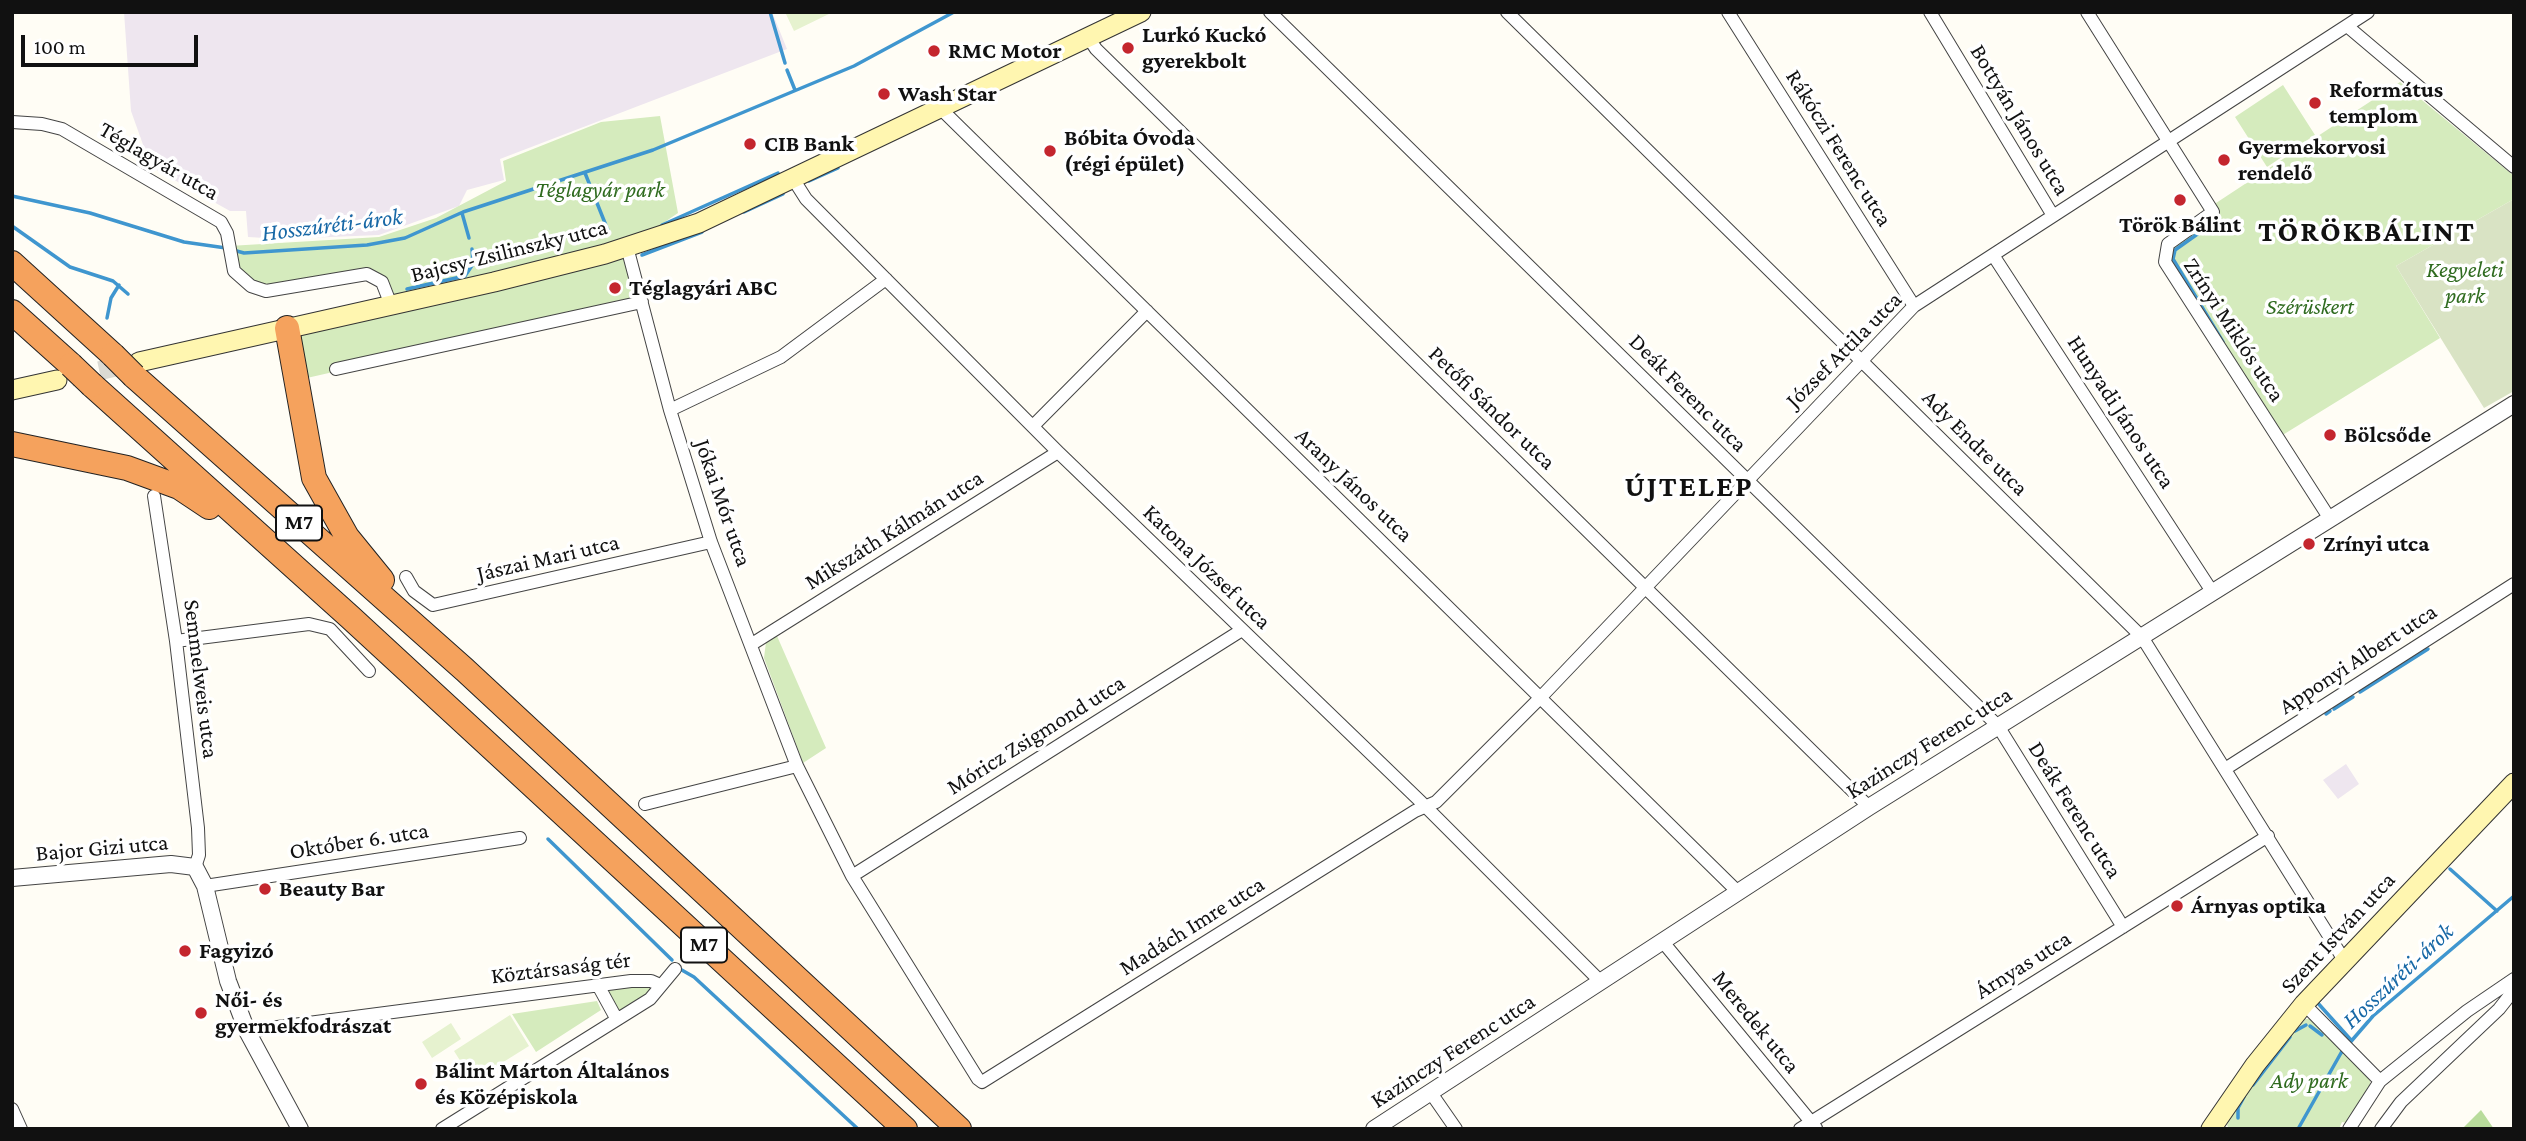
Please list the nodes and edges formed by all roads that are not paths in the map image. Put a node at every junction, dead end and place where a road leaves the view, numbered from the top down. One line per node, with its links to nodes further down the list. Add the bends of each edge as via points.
1 (1140, 12): 9 (main road, Bajcsy-Zsilinszky utca)
2 (1270, 12): 36 (street, Deák Ferenc utca)
3 (1507, 12): 26 (street, Ady Endre utca)
4 (1728, 12): 22 (street, Rákóczi Ferenc utca)
5 (1930, 12): 15 (street, Bottyán János utca)
6 (2087, 12): 12 (street)
7 (2368, 12): 8 (street, József Attila utca)
8 (2347, 26): 12 (street, József Attila utca); 13 (street)
9 (1088, 37): 10 (main road, Bajcsy-Zsilinszky utca); 42 (street, Petőfi Sándor utca, via 1105,59)
10 (940, 108): 14 (main road, Bajcsy-Zsilinszky utca); 23 (street, Arany János utca)
11 (12, 122): 21 (street, Téglagyár utca, via 62,129 221,222 242,281 267,291 367,274 382,282)
12 (2168, 142): 15 (street, József Attila utca); 38 (street, Zrínyi Miklós utca, via 2213,212 2168,244 2165,262)
13 (2514, 167)
14 (792, 177): 16 (main road, Bajcsy-Zsilinszky utca, via 699,223); 19 (street, Katona József utca, via 806,199)
15 (2052, 214): 17 (street, József Attila utca)
16 (627, 247): 20 (street, Jókai Mór utca); 21 (main road, Bajcsy-Zsilinszky utca)
17 (1993, 255): 22 (street, József Attila utca); 43 (street, Hunyadi János utca)
18 (12, 263): 27 (highway, M7, bridge, via 113,355)
19 (886, 279): 32 (street, via 781,357); 33 (street, Katona József utca)
20 (642, 302): 28 (street); 32 (street, Jókai Mór utca)
21 (391, 304): 25 (main road, Bajcsy-Zsilinszky utca)
22 (1914, 306): 26 (street, József Attila utca)
23 (1147, 311): 33 (street); 51 (street, Arany János utca)
24 (12, 312): 29 (highway, M7)
25 (287, 328): 27 (main road, Bajcsy-Zsilinszky utca); 49 (highway, via 305,443 321,495 368,564 447,642)
26 (1861, 360): 36 (street, József Attila utca); 46 (street, Ady Endre utca)
27 (136, 369): 49 (highway, M7)
28 (336, 369)
29 (64, 372): 30 (main road); 44 (highway, M7, bridge, via 92,385)
30 (12, 390)
31 (2514, 404): 38 (street, Kazinczy Ferenc utca)
32 (670, 410): 39 (street, Jókai Mór utca)
33 (1034, 425): 35 (street, Katona József utca)
34 (12, 444): 44 (highway, via 127,468 179,487 302,587)
35 (1058, 452): 45 (street, Katona József utca); 48 (street, Mikszáth Kálmán utca)
36 (1747, 480): 42 (street, József Attila utca); 52 (street, Deák Ferenc utca)
37 (154, 496): 47 (street, Semmelweis utca)
38 (2330, 519): 43 (street, Kazinczy Ferenc utca)
39 (711, 542): 40 (street, Jászai Mari utca, via 433,605 414,591); 48 (street, Jókai Mór utca)
40 (406, 577)
41 (2514, 584): 54 (street, Apponyi Albert utca)
42 (1645, 587): 51 (street, József Attila utca); 58 (street, Petőfi Sándor utca)
43 (2213, 593): 46 (street, Kazinczy Ferenc utca)
44 (350, 617): 87 (highway, M7)
45 (1242, 630): 57 (street, Katona József utca); 62 (street, Móricz Zsigmond utca)
46 (2142, 637): 52 (street, Kazinczy Ferenc utca); 54 (street, Ady Endre utca)
47 (176, 641): 50 (street, via 309,624 330,629); 61 (street, Semmelweis utca, via 198,828)
48 (752, 644): 53 (street, Jókai Mór utca)
49 (465, 670): 88 (highway, M7)
50 (369, 671)
51 (1541, 697): 57 (street, József Attila utca, via 1436,802); 65 (street, Arany János utca)
52 (1998, 726): 58 (street, Kazinczy Ferenc utca); 66 (street, Deák Ferenc utca)
53 (797, 766): 56 (street); 62 (street, Jókai Mór utca)
54 (2225, 769): 59 (street, Ady Endre utca)
55 (2514, 783): 68 (main road, Szent István utca)
56 (645, 804)
57 (1425, 807): 71 (street, Katona József utca); 79 (street, Madách Imre utca)
58 (1869, 807): 65 (street, Kazinczy Ferenc utca)
59 (2268, 836): 66 (street, Árnyas utca); 68 (street, Ady Endre utca)
60 (520, 838): 64 (street, Október 6. utca)
61 (195, 867): 63 (street, Bajor Gizi utca, via 161,864); 64 (street)
62 (852, 876): 79 (street, Jókai Mór utca)
63 (12, 878)
64 (205, 886): 77 (street, via 228,981)
65 (1738, 892): 67 (street, Kazinczy Ferenc utca)
66 (2123, 927): 83 (street, Árnyas utca)
67 (1663, 942): 71 (street, Kazinczy Ferenc utca); 83 (street, Meredek utca)
68 (2344, 960): 75 (main road, Szent István utca)
69 (675, 969): 72 (street)
70 (2514, 979): 78 (street)
71 (1601, 982): 80 (street, Kazinczy Ferenc utca)
72 (660, 985): 73 (street, Köztársaság tér, via 631,981); 76 (street, Köztársaság tér, via 658,993)
73 (599, 987): 76 (street); 77 (street, Köztársaság tér)
74 (2514, 990): 94 (street, via 2401,1102)
75 (2304, 1004): 78 (street); 91 (main road, Szent István utca)
76 (616, 1018): 86 (street, Köztársaság tér)
77 (247, 1031): 85 (street)
78 (2380, 1081): 82 (street)
79 (982, 1082)
80 (1432, 1093): 89 (street, Kazinczy Ferenc utca); 90 (street)
81 (12, 1109): 84 (street)
82 (2362, 1109): 92 (street); 93 (street)
83 (1809, 1127)
84 (21, 1129)
85 (300, 1129)
86 (442, 1129)
87 (905, 1129)
88 (959, 1129)
89 (1374, 1129)
90 (1456, 1129)
91 (2211, 1129)
92 (2349, 1129)
93 (2361, 1129)
94 (2381, 1129)

